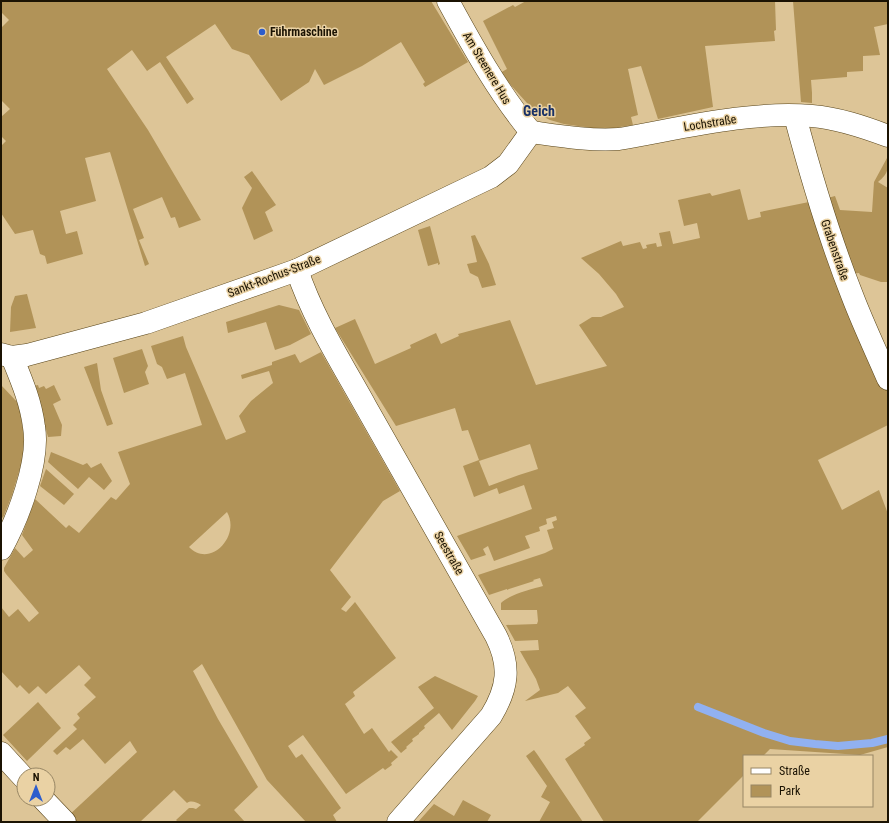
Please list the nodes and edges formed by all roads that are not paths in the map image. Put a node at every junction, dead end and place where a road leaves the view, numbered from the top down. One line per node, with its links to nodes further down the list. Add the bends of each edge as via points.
1 (448, 1): 3 (street, Am Steenere Hus, via 497,87)
2 (794, 116): 3 (street, Lochstraße, via 735,119 609,140); 4 (street, Lochstraße, via 813,116 846,122); 7 (street, Grabenstraße, via 831,239 852,296)
3 (531, 132): 5 (street, Sankt-Rochus-Straße, via 508,164 491,177)
4 (888, 136)
5 (297, 270): 6 (street, Sankt-Rochus-Straße, via 146,323 27,355); 13 (street, Seestraße, via 308,301 323,329 502,646 505,657 505,686 491,716)
6 (7, 355): 8 (street, via 30,407 35,448 20,505)
7 (888, 379)
8 (1, 549)
9 (1, 753): 10 (street)
10 (16, 769)
11 (50, 807): 12 (street)
12 (64, 822)
13 (398, 822)

